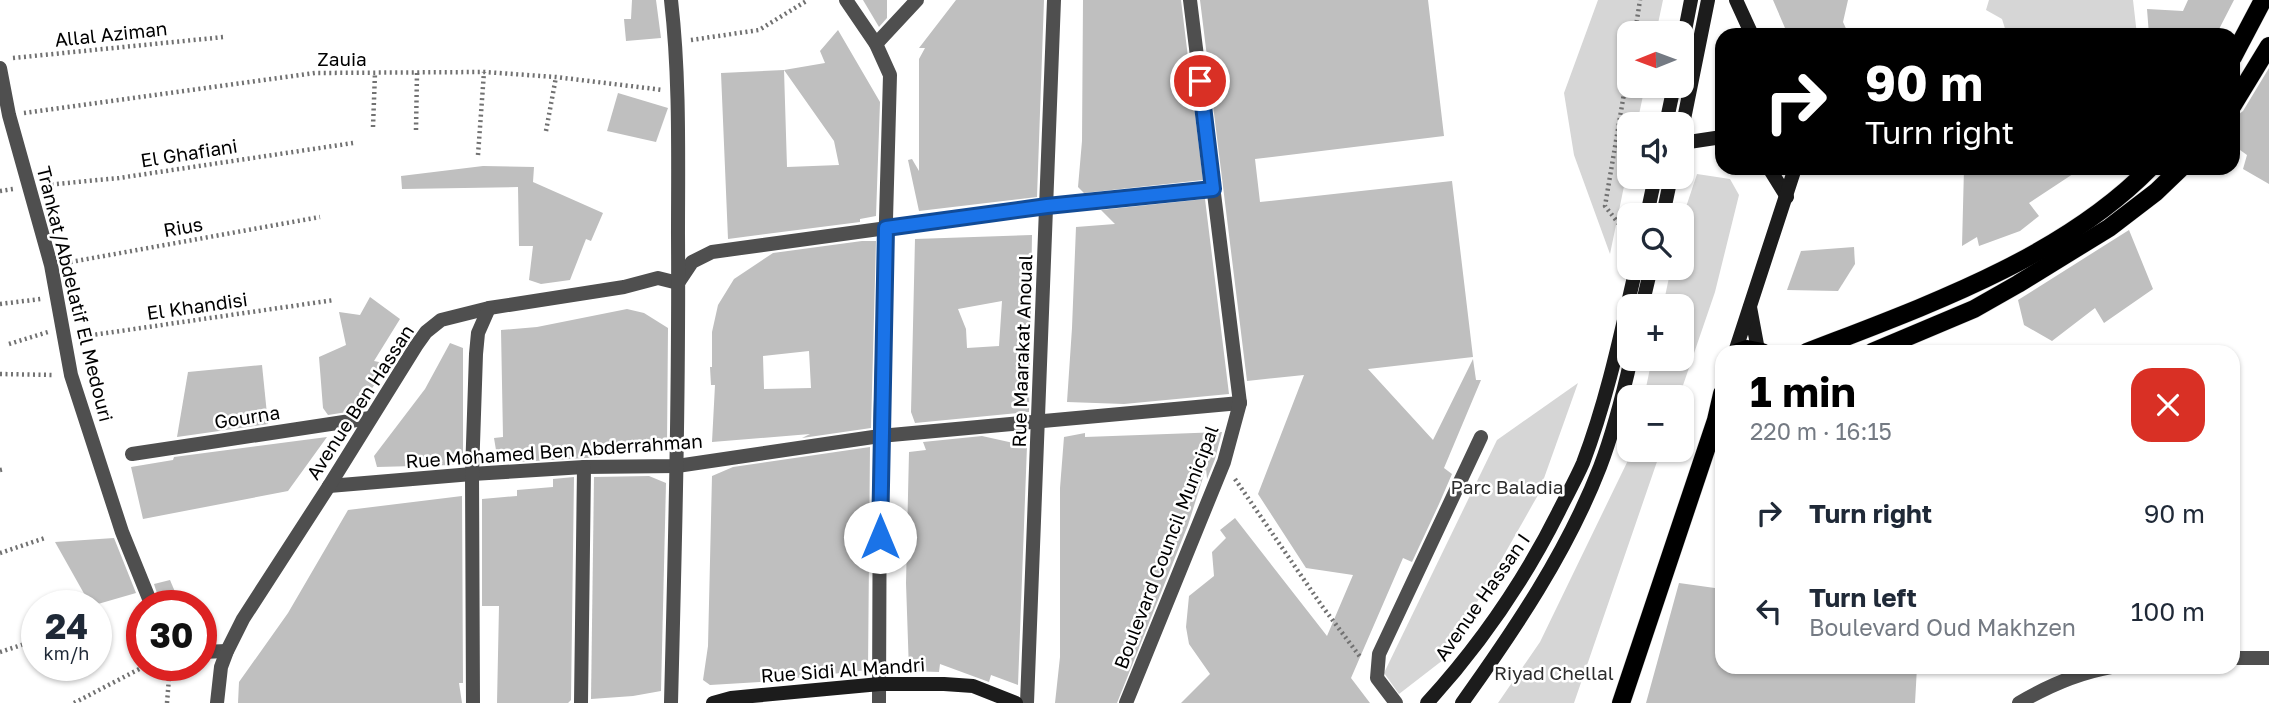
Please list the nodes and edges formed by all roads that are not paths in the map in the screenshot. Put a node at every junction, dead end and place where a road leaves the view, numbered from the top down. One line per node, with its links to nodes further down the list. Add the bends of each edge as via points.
1 (671, 0): 29 (street, via 676,42)
2 (846, 0): 12 (street)
3 (918, 0): 12 (street)
4 (1054, 0): 26 (street, Rue Maarakat Anoual)
5 (1190, 0): 24 (street)
6 (1691, 0): 10 (main road)
7 (1709, 0): 17 (main road)
8 (1736, 0): 11 (main road)
9 (2263, 0): 13 (main road)
10 (1687, 21)
11 (1749, 28)
12 (876, 44): 27 (street, via 890,75)
13 (2240, 44)
14 (2269, 46): 16 (main road)
15 (0, 68): 48 (street, Trankat/Abdelatif El Medouri, via 51,265 71,375)
16 (2240, 94)
17 (1686, 112)
18 (1715, 138): 19 (main road)
19 (1694, 141)
20 (1773, 175): 25 (main road)
21 (1793, 175): 25 (main road)
22 (2141, 175): 34 (main road, via 2088,218 2020,261)
23 (2174, 175): 35 (main road, via 2109,228 2018,285)
24 (1213, 189): 26 (street); 37 (street)
25 (1787, 197): 30 (main road)
26 (1047, 206): 27 (street); 39 (street, Rue Maarakat Anoual)
27 (886, 228): 29 (street, via 712,252 692,262); 41 (street)
28 (1633, 280): 65 (main road, Avenue Hassan I, via 1582,464 1520,582 1462,665)
29 (678, 283): 31 (street, Avenue Ben Hassan, via 658,278); 44 (street)
30 (1750, 304): 32 (main road); 33 (main road)
31 (489, 309): 38 (street, Avenue Ben Hassan, via 432,326); 46 (street, via 478,333)
32 (1739, 345)
33 (1759, 345)
34 (1825, 345)
35 (1889, 345)
36 (1628, 371): 66 (main road, Avenue Hassan I, via 1600,466 1571,528 1528,608)
37 (1240, 403): 39 (street, Rue Mohamed Ben Abderrahman); 63 (street, Boulevard Council Municipal, via 1224,461)
38 (370, 418): 43 (street, Gourna); 47 (street, Avenue Ben Hassan)
39 (1039, 423): 41 (street, Rue Mohamed Ben Abderrahman); 62 (street, Rue Maarakat Anoual)
40 (1715, 431): 67 (main road)
41 (880, 436): 44 (street, Rue Mohamed Ben Abderrahman); 54 (street)
42 (1481, 437): 64 (street, via 1379,654 1377,678)
43 (132, 454)
44 (677, 466): 45 (street, Rue Mohamed Ben Abderrahman); 58 (street)
45 (584, 467): 46 (street, Rue Mohamed Ben Abderrahman); 57 (street)
46 (472, 474): 47 (street, Rue Mohamed Ben Abderrahman); 56 (street)
47 (329, 486): 49 (street, Avenue Ben Hassan)
48 (145, 590)
49 (227, 650): 50 (street); 55 (street, Avenue Ben Hassan)
50 (217, 651)
51 (2269, 657): 52 (street)
52 (2240, 658)
53 (2081, 674): 68 (street, via 2049,685)
54 (880, 684): 59 (main road, Rue Sidi Al Mandri); 60 (street); 61 (main road, Rue Sidi Al Mandri, via 973,687)
55 (217, 703)
56 (473, 703)
57 (581, 703)
58 (671, 703)
59 (713, 703)
60 (878, 703)
61 (1016, 703)
62 (1027, 703)
63 (1126, 703)
64 (1396, 703)
65 (1427, 703)
66 (1462, 703)
67 (1621, 703)
68 (2019, 703)

